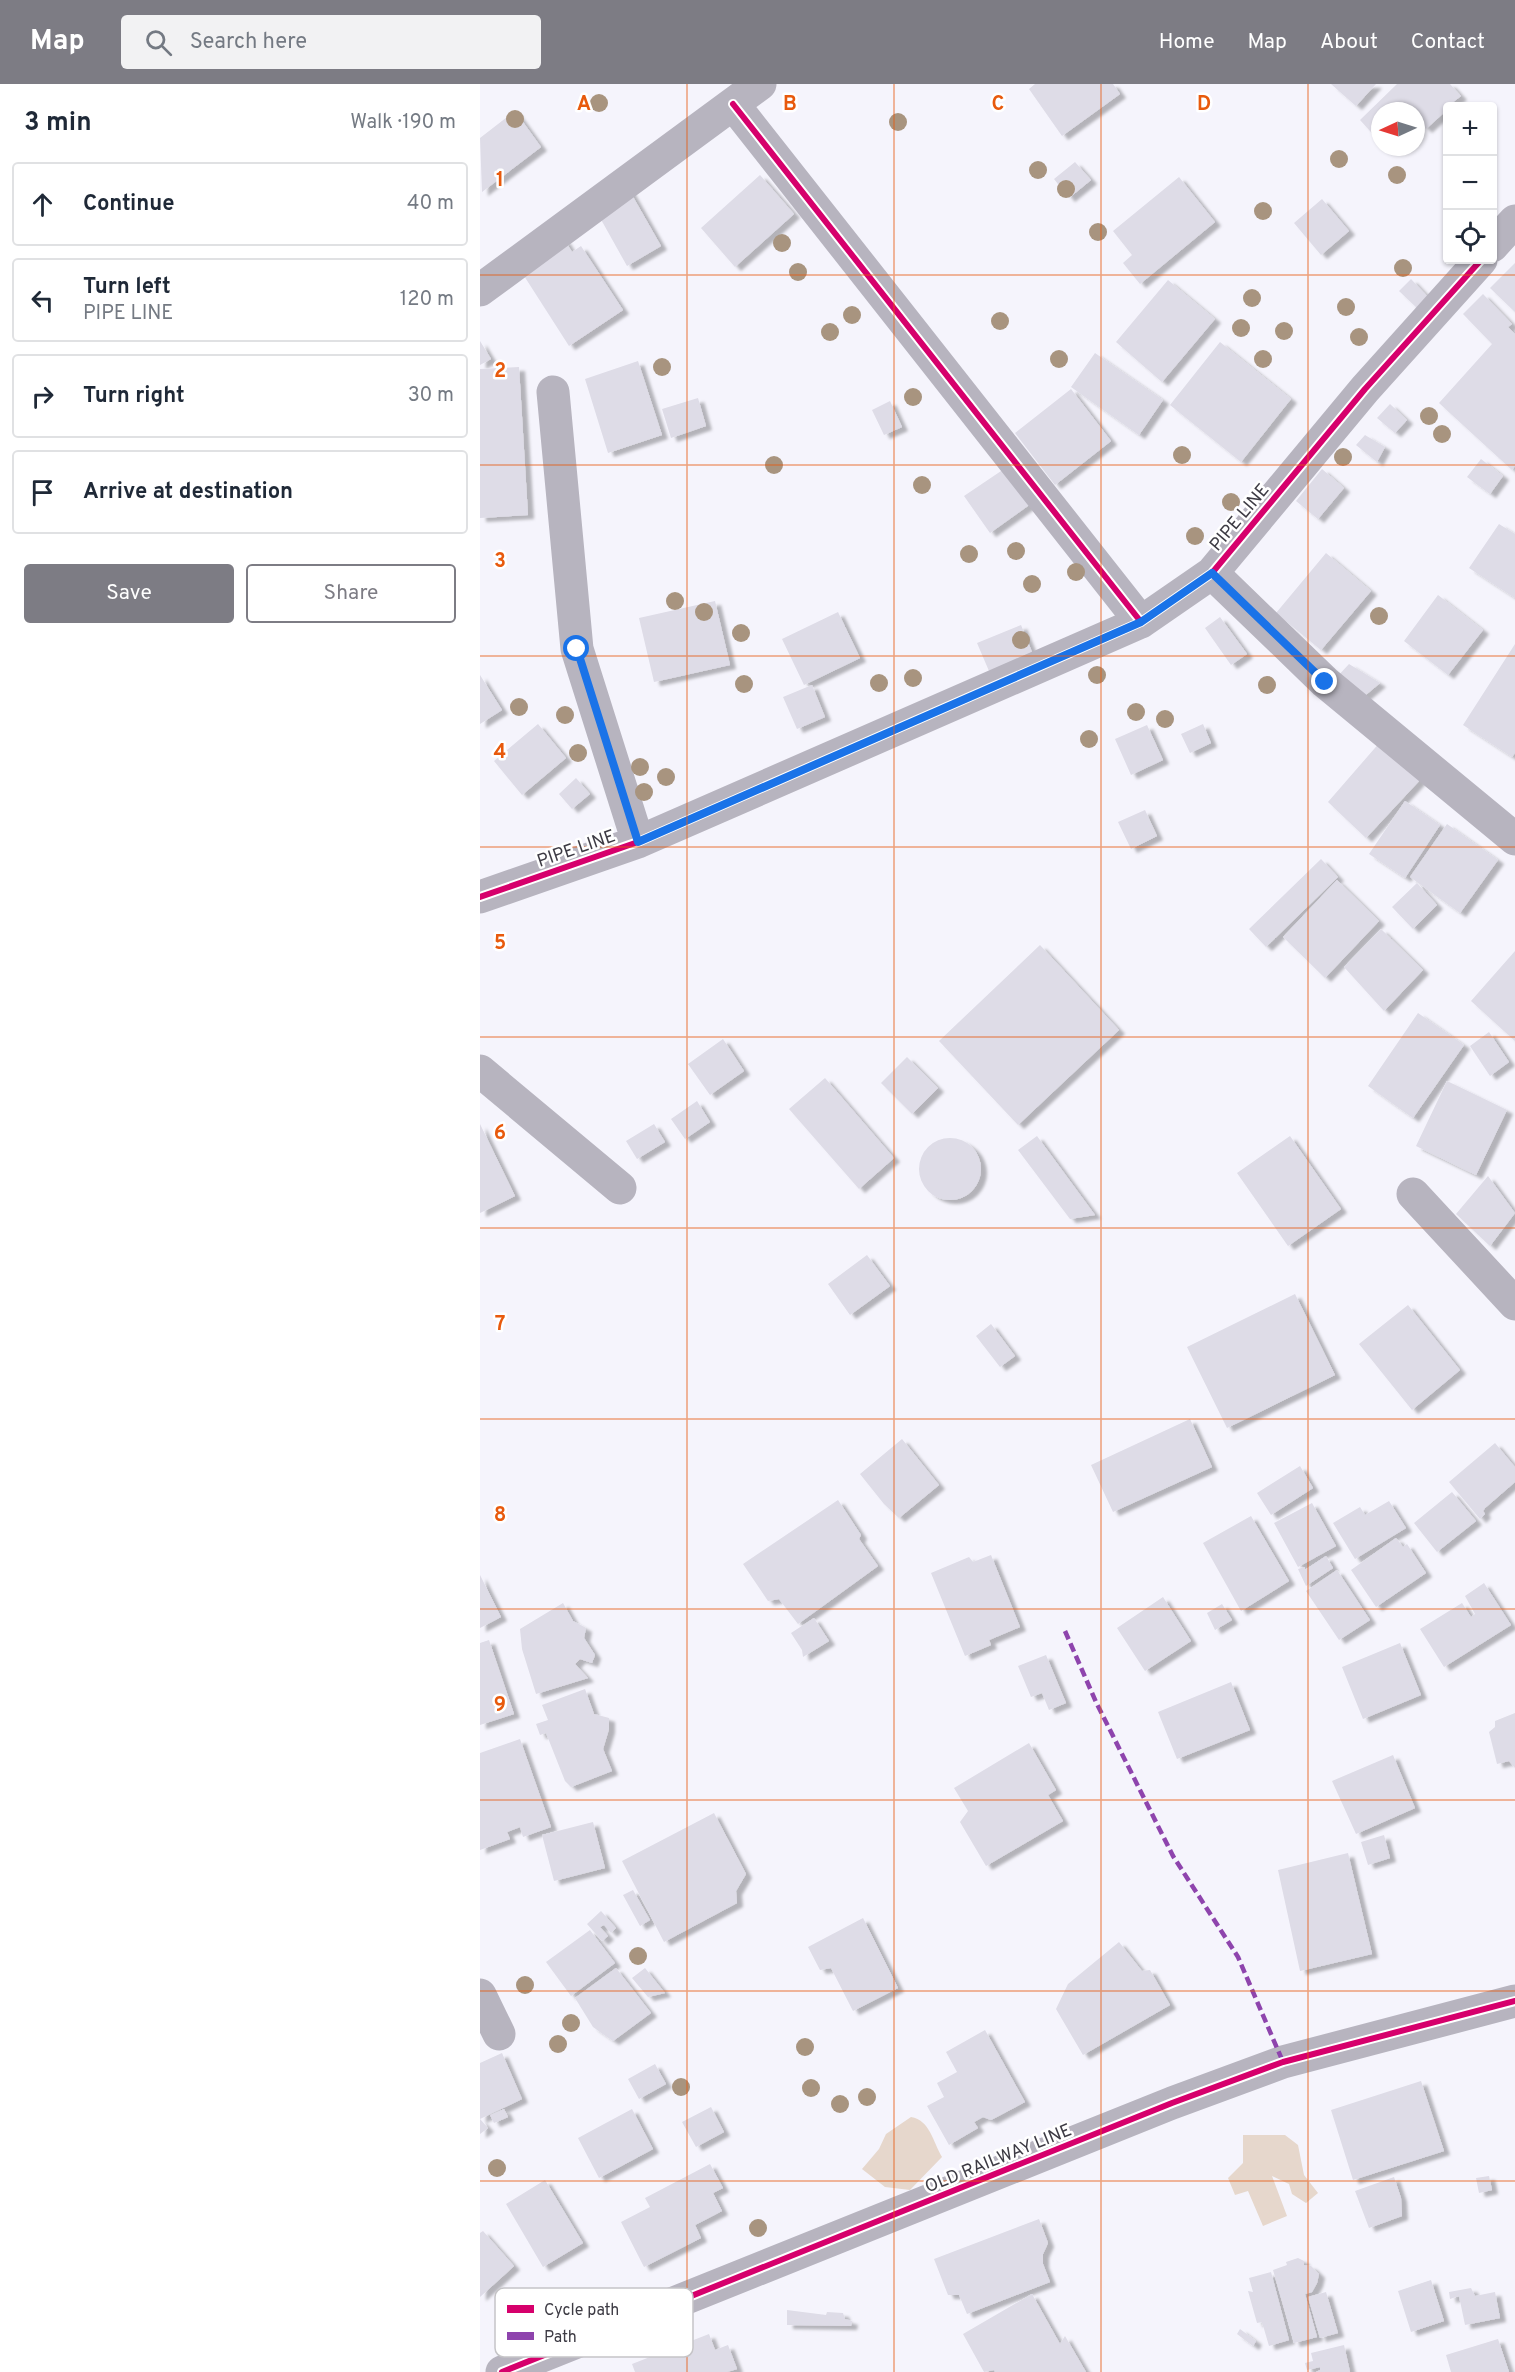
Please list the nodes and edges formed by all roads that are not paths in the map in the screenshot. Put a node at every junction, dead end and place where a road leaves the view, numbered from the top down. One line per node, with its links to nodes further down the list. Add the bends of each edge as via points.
1 (760, 84): 2 (street)
2 (734, 104): 6 (street); 9 (street)
3 (1515, 221): 4 (street)
4 (1497, 241)
5 (1477, 264): 8 (street, PIPE LINE, via 1365,389)
6 (480, 290)
7 (553, 392): 11 (street, via 577,649)
8 (1212, 573): 9 (street, PIPE LINE); 10 (street, via 1325,682)
9 (1141, 622): 11 (street, PIPE LINE)
10 (1515, 839)
11 (638, 842): 12 (street, PIPE LINE)
12 (480, 897)
13 (480, 1071): 14 (street)
14 (620, 1188)
15 (1413, 1194): 16 (street)
16 (1515, 1304)
17 (480, 1995): 19 (street)
18 (1515, 2001): 20 (street, OLD RAILWAY LINE, via 1272,2066)
19 (499, 2034)
20 (693, 2295)
21 (539, 2357): 22 (street, OLD RAILWAY LINE)
22 (502, 2372)

